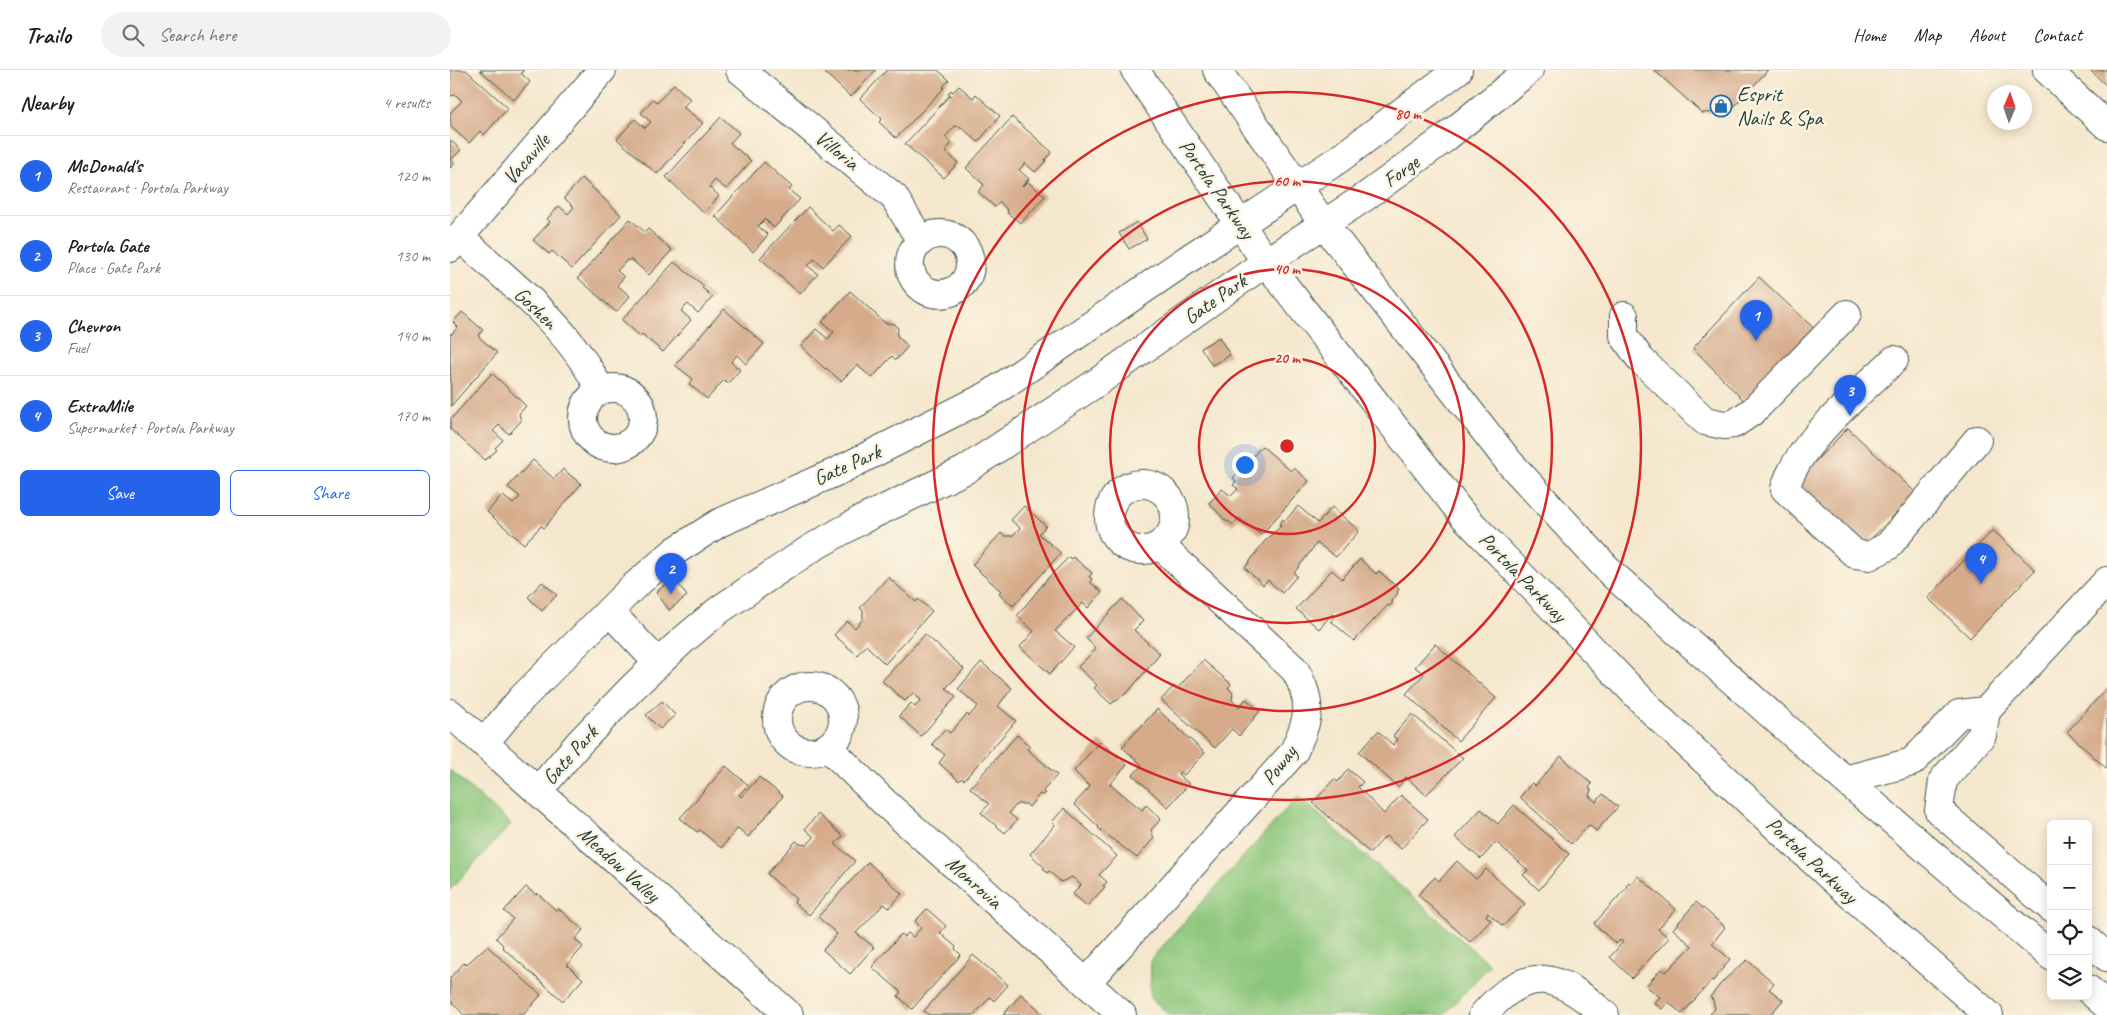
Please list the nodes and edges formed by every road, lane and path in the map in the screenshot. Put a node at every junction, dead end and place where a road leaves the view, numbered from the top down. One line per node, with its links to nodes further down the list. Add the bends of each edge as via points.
1 (602, 70): 13 (street, Vacaville)
2 (740, 70): 12 (street, Villoria, via 894,197)
3 (1135, 70): 11 (street, Portola Parkway)
4 (1217, 70): 9 (street)
5 (1458, 70): 9 (street, via 1387,124)
6 (1529, 70): 10 (street, Forge, via 1436,145)
7 (2047, 70): 8 (street)
8 (2107, 126)
9 (1296, 186): 10 (street); 11 (street)
10 (1323, 223): 14 (street, Forge); 28 (street, via 1509,462 1612,574)
11 (1242, 224): 14 (street, Portola Parkway); 22 (street, Gate Park, via 989,395 844,468 719,523 676,551)
12 (921, 241)
13 (455, 242): 18 (street, Goshen, via 559,329 589,367)
14 (1266, 262): 23 (street, Gate Park, via 1099,381 965,470 861,520 810,549 719,610); 41 (street, Portola Parkway, via 1462,514 1658,717 1836,884)
15 (1847, 314): 16 (street, via 1753,411 1734,424 1724,425 1705,421 1641,360 1624,336)
16 (1624, 316)
17 (1894, 360): 19 (street, via 1808,445 1788,476 1785,489 1855,554 1869,556 1888,546)
18 (600, 390)
19 (1977, 440)
20 (1160, 545): 34 (street, Poway, via 1295,670 1305,688 1309,708 1293,753)
21 (2107, 581): 24 (street)
22 (609, 610): 23 (street); 26 (street, Gate Park, via 522,698)
23 (658, 663): 29 (street, Gate Park)
24 (1986, 711): 28 (street, via 1959,714 1912,762); 30 (street, via 1982,734 1943,780 1940,810)
25 (450, 713): 26 (street, Meadow Valley)
26 (484, 743): 29 (street, Meadow Valley)
27 (828, 747): 34 (street, Monrovia, via 884,802)
28 (1845, 780): 32 (street)
29 (538, 790): 37 (street, Meadow Valley)
30 (2047, 904)
31 (2092, 944): 33 (street)
32 (2050, 955)
33 (2107, 957)
34 (1086, 983): 38 (street, Monrovia)
35 (2092, 993): 36 (street)
36 (2107, 1006)
37 (789, 1015)
38 (1122, 1015)
39 (1483, 1015): 40 (street, via 1496,999 1517,984 1539,978 1564,984)
40 (1605, 1015)
41 (1989, 1015)

